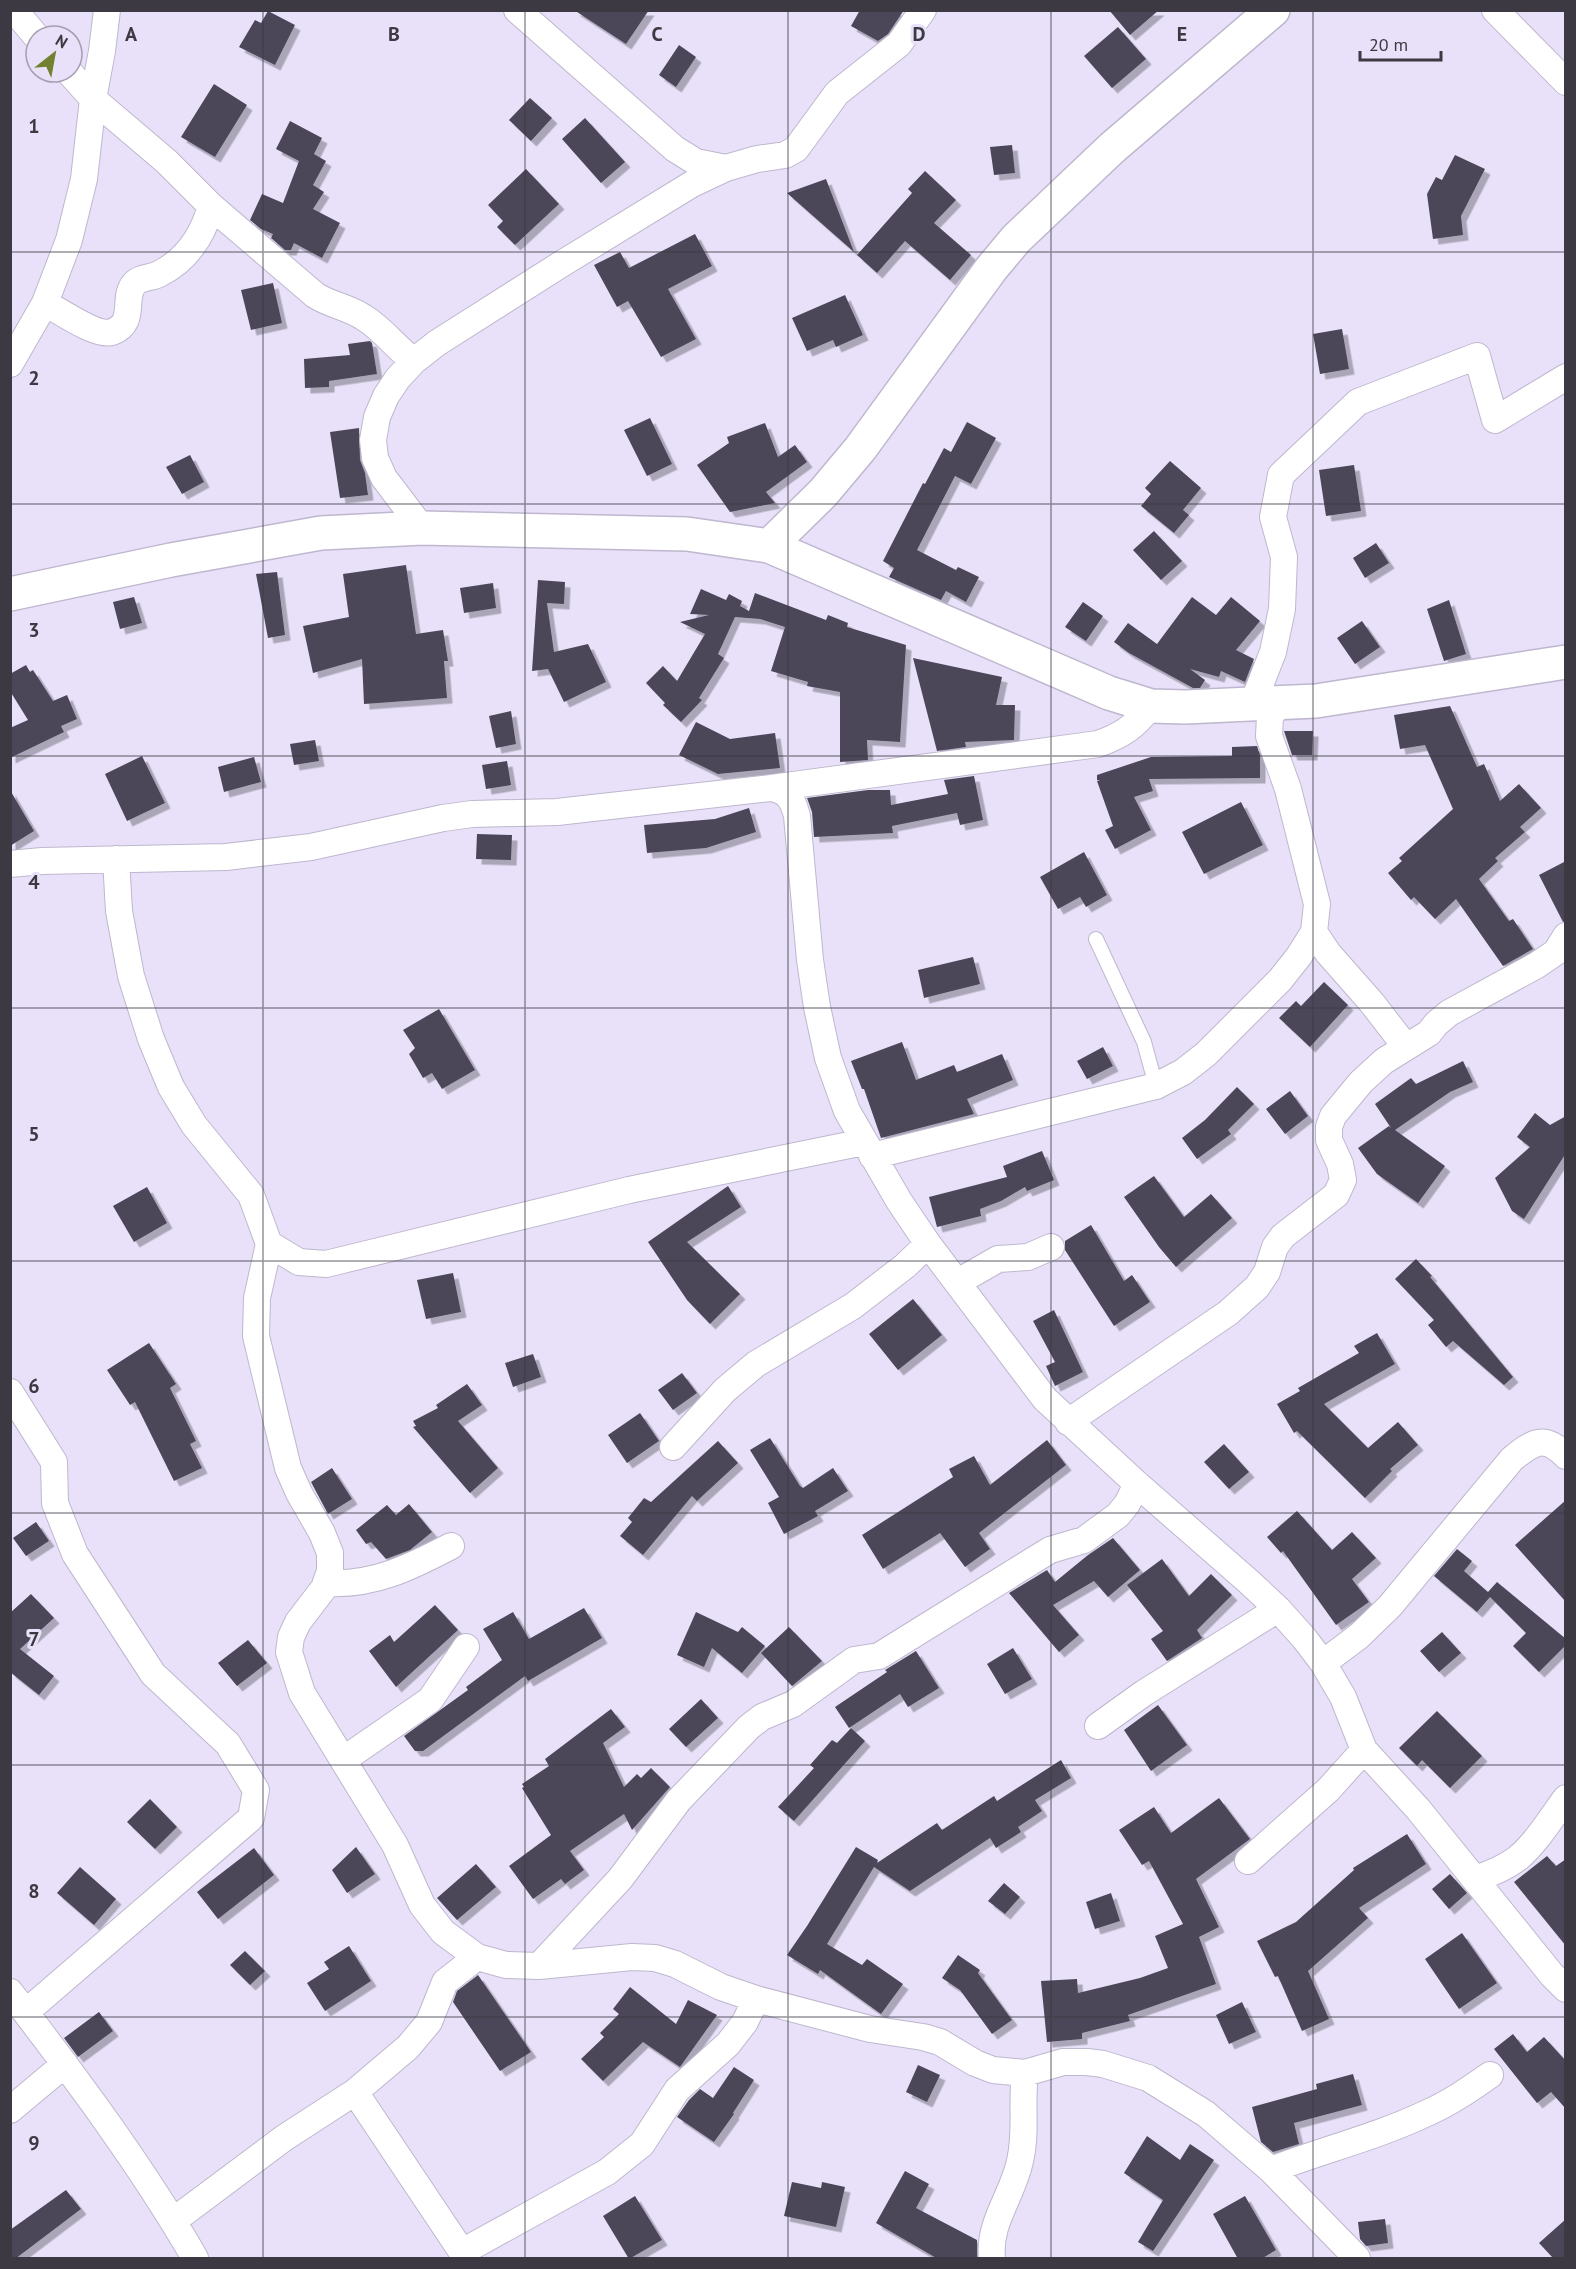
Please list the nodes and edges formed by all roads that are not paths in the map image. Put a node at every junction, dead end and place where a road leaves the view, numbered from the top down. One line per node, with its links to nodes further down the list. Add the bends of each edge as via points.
1 (14, 10): 7 (street)
2 (107, 10): 10 (street)
3 (517, 10): 11 (street, via 675,149 696,162)
4 (923, 10): 11 (street, via 899,44 837,93 796,149)
5 (1273, 10): 18 (street, via 1112,148 1016,239 860,449 823,493)
6 (1495, 10): 8 (street)
7 (26, 24)
8 (1566, 82)
9 (80, 84): 10 (street)
10 (93, 99): 12 (street, via 166,161); 13 (street, via 84,179 69,240)
11 (726, 168): 14 (street, via 692,184 590,246)
12 (211, 206): 13 (street, via 205,228 195,244 169,269 138,280 131,288 124,324 112,332 98,332); 14 (street, via 315,295 365,318)
13 (45, 303): 15 (street)
14 (414, 360): 17 (street, via 386,396 372,440 384,478)
15 (10, 364)
16 (1566, 377): 21 (street, via 1495,420 1477,356 1359,402 1281,475 1273,517 1284,557 1282,609)
17 (422, 528): 18 (street, via 687,534); 19 (street, via 321,533)
18 (769, 546): 22 (street, via 1109,693)
19 (10, 594)
20 (1566, 662): 21 (street, via 1327,699)
21 (1266, 703): 22 (street); 26 (street, via 1269,736 1288,789 1317,904)
22 (1151, 706): 23 (street, via 1119,736 1098,744)
23 (771, 788): 24 (street, via 557,812 472,814 311,847 226,857); 31 (street, via 788,795 794,803 816,1007 828,1058 847,1111)
24 (116, 859): 25 (street); 32 (street, via 119,911 131,976 151,1039 171,1087 194,1125 251,1195)
25 (10, 864)
26 (1314, 932): 29 (street); 30 (street, via 1280,980 1206,1054)
27 (1096, 939): 30 (lane, via 1144,1042)
28 (1562, 949): 29 (street, via 1517,978 1449,1013 1429,1034)
29 (1406, 1047): 37 (street, via 1360,1082 1333,1116 1329,1140 1343,1180 1336,1195 1283,1236 1257,1287 1228,1313)
30 (1156, 1086): 31 (street)
31 (868, 1149): 32 (street, via 629,1190 326,1264 299,1262); 33 (street)
32 (269, 1244): 42 (street, via 257,1298 256,1336 288,1468 330,1553)
33 (928, 1244): 35 (street); 38 (street, via 853,1306 756,1364 725,1390)
34 (1051, 1247): 35 (street, via 1028,1257 998,1259)
35 (958, 1282): 37 (street, via 1045,1399)
36 (10, 1392): 57 (street, via 54,1462 55,1503 75,1554 153,1674 228,1744 256,1790 251,1818)
37 (1068, 1422): 40 (street)
38 (673, 1448)
39 (1566, 1456): 45 (street, via 1548,1443 1537,1442 1519,1454 1390,1606)
40 (1137, 1484): 43 (street); 53 (street, via 1119,1515 1084,1540 1050,1550 879,1656 855,1660 793,1704 749,1727 679,1800 620,1879)
41 (452, 1546): 42 (street, via 405,1570 363,1582)
42 (326, 1583): 48 (street, via 298,1622 289,1652 302,1693)
43 (1278, 1609): 45 (street); 46 (street)
44 (466, 1647): 48 (street, via 430,1700)
45 (1323, 1663): 47 (street)
46 (1098, 1726)
47 (1364, 1750): 50 (street, via 1328,1790); 51 (street)
48 (343, 1760): 52 (street, via 395,1845 422,1905 443,1932)
49 (1566, 1798): 51 (street, via 1518,1858)
50 (1248, 1861)
51 (1475, 1880): 54 (street)
52 (477, 1957): 53 (street, via 506,1965); 61 (street, via 445,1982 429,2022 408,2047)
53 (539, 1966): 56 (street, via 632,1956 655,1958)
54 (1566, 1989)
55 (10, 1992): 57 (street)
56 (756, 1999): 59 (street, via 870,2029 923,2037 993,2070); 65 (street, via 728,2044 677,2090 642,2144 607,2172)
57 (26, 2012): 58 (street)
58 (65, 2064): 62 (street); 64 (street)
59 (1025, 2073): 63 (street, via 1063,2062 1087,2062 1148,2078 1206,2114); 67 (street, via 1020,2163 994,2227)
60 (1490, 2075): 63 (street, via 1427,2113)
61 (355, 2092): 64 (street, via 284,2138); 65 (street)
62 (10, 2110)
63 (1270, 2170): 68 (street)
64 (173, 2221): 66 (street)
65 (464, 2255)
66 (188, 2256)
67 (992, 2259)
68 (1357, 2259)

